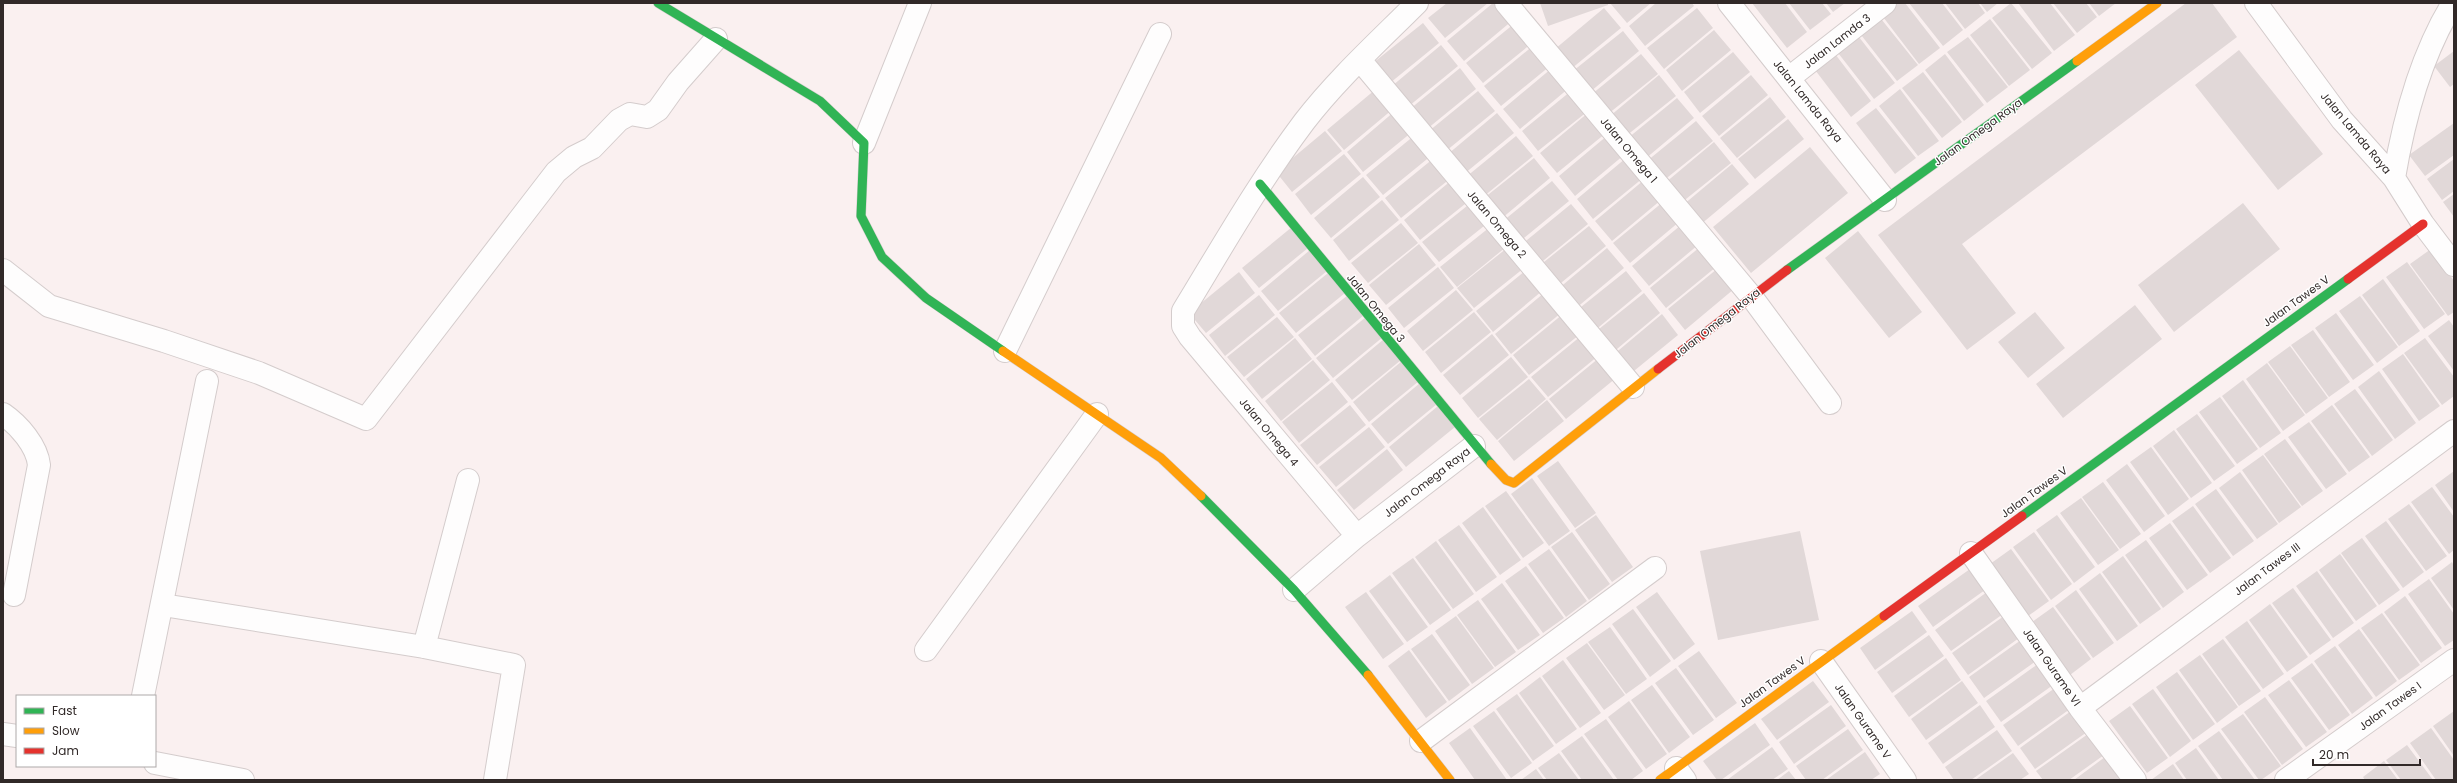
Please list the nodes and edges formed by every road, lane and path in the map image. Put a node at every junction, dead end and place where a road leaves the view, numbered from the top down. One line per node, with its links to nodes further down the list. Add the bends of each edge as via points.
1 (658, 3): 11 (street)
2 (920, 3): 14 (street)
3 (1417, 3): 12 (street)
4 (1506, 3): 21 (street, Jalan Omega 1)
5 (1730, 3): 13 (street, Jalan Lamda Raya)
6 (1885, 3): 13 (street, Jalan Lamda 3)
7 (2157, 3): 17 (street, Jalan Omega Raya)
8 (2256, 3): 15 (street, Jalan Lamda Raya, via 2342,120)
9 (2453, 3): 15 (street, via 2436,31 2404,125)
10 (1160, 34): 22 (street)
11 (716, 39): 14 (street, via 820,101); 20 (street, via 678,82 658,110 647,117 630,114 619,120 592,148 574,157 556,172 366,419 259,373 49,306)
12 (1360, 60): 16 (street, via 1305,121); 24 (street, Jalan Omega 2)
13 (1789, 78): 17 (street, Jalan Lamda Raya)
14 (864, 143): 22 (street, via 861,216 882,257 900,277 926,298)
15 (2394, 178): 18 (street, Jalan Lamda Raya)
16 (1260, 184): 29 (street, Jalan Omega 3); 31 (street, Jalan Omega 4, via 1183,311 1183,326 1202,353)
17 (1886, 200): 21 (street, Jalan Omega Raya)
18 (2423, 224): 19 (street, Jalan Lamda Raya); 32 (street, Jalan Tawes V)
19 (2454, 265)
20 (3, 270)
21 (1751, 296): 24 (street, Jalan Omega Raya); 25 (street, Jalan Omega 1)
22 (1005, 351): 27 (street)
23 (207, 381): 36 (street)
24 (1633, 388): 29 (street, Jalan Omega Raya, via 1514,483 1506,480)
25 (1830, 403)
26 (3, 414): 35 (street, via 34,448 39,465)
27 (1097, 414): 34 (street, via 1161,458 1236,529); 38 (street)
28 (2454, 431): 42 (street, Jalan Tawes III)
29 (1474, 446): 31 (street, Jalan Omega Raya)
30 (468, 480): 37 (street)
31 (1357, 536): 34 (street, Jalan Omega Raya)
32 (1971, 553): 40 (street, Jalan Tawes V); 42 (street, Jalan Gurame VI)
33 (1655, 568): 45 (street)
34 (1294, 590): 45 (street)
35 (14, 594)
36 (163, 604): 37 (street); 41 (street)
37 (424, 647): 49 (street, via 514,665)
38 (926, 650)
39 (2454, 660): 53 (street, Jalan Tawes I)
40 (1821, 661): 47 (street, Jalan Tawes V); 51 (street, Jalan Gurame V)
41 (143, 695)
42 (2080, 708): 52 (street, Jalan Gurame VI)
43 (3, 734): 44 (street)
44 (16, 736)
45 (1421, 741): 50 (street)
46 (156, 764): 48 (street)
47 (1674, 776)
48 (243, 780)
49 (495, 780)
50 (1450, 780)
51 (1905, 780)
52 (2135, 780)
53 (2286, 780)

